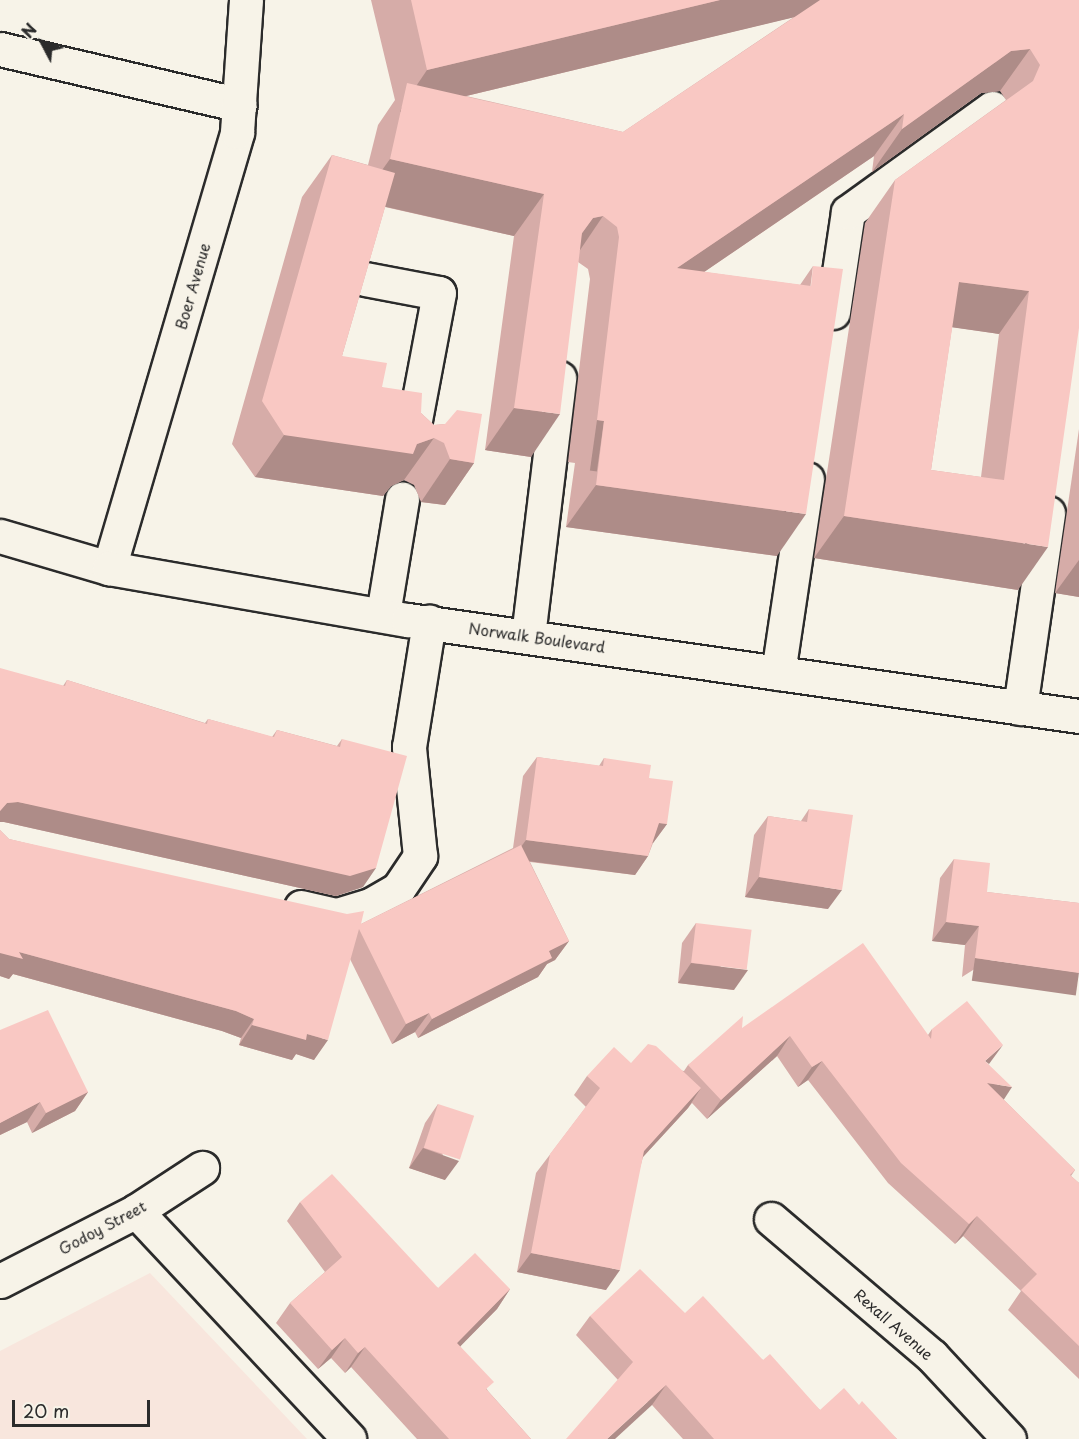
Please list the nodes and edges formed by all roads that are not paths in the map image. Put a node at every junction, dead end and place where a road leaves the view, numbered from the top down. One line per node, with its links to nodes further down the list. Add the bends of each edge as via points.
1 (237, 2): 3 (street, Boer Avenue)
2 (0, 49): 3 (street)
3 (240, 105): 13 (street, Boer Avenue, via 237,132)
4 (992, 108): 6 (street, via 848,212)
5 (365, 279): 9 (street, via 439,293)
6 (828, 341)
7 (562, 346): 16 (street)
8 (812, 447): 17 (street)
9 (409, 449)
10 (1053, 482): 18 (street)
11 (402, 499): 14 (street)
12 (0, 536): 13 (street, Norwalk Boulevard)
13 (109, 568): 14 (street, Norwalk Boulevard)
14 (383, 614): 15 (street, Norwalk Boulevard)
15 (429, 622): 16 (street, Norwalk Boulevard); 20 (street, via 409,747 420,856 398,889 337,915)
16 (528, 636): 17 (street, Norwalk Boulevard)
17 (778, 673): 18 (street, Norwalk Boulevard)
18 (1020, 708): 19 (street, Norwalk Boulevard)
19 (1079, 716)
20 (267, 899)
21 (202, 1168): 22 (street, Godoy Street)
22 (136, 1211): 24 (street, Godoy Street); 25 (street)
23 (771, 1219): 26 (street, Rexall Avenue, via 932,1356)
24 (0, 1281)
25 (349, 1439)
26 (1009, 1439)

